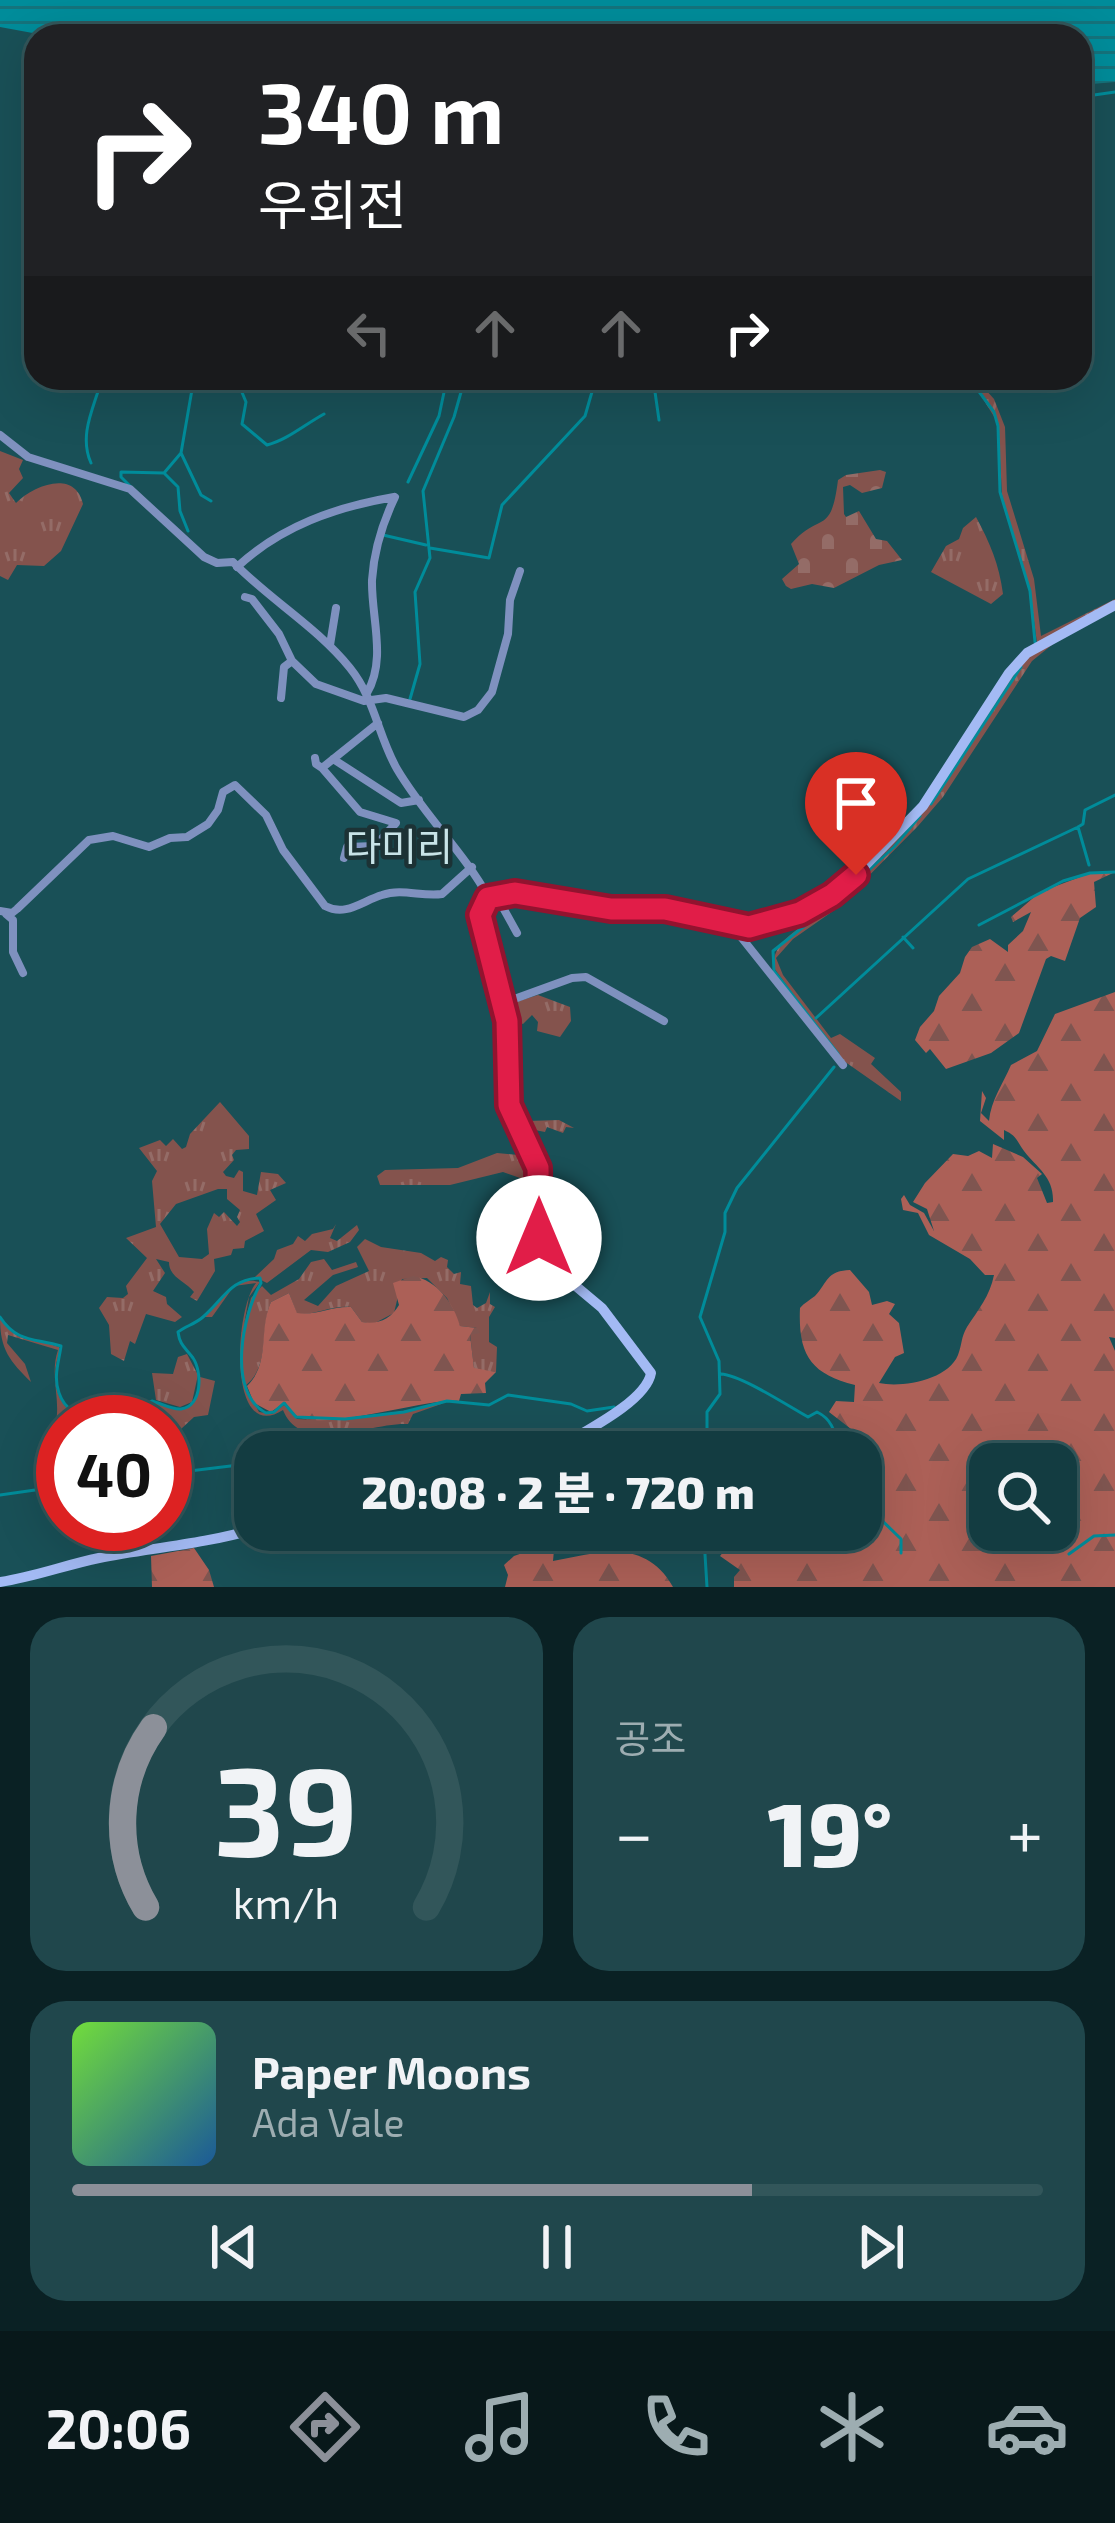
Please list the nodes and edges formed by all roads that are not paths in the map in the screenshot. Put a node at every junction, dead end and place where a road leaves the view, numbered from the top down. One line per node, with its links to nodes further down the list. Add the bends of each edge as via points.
1 (0, 435): 2 (street, via 28,457 130,489 204,557)
2 (237, 567): 7 (street); 9 (street, via 293,527 395,497 375,549 378,660)
3 (520, 572): 9 (street, via 492,692 478,710 464,717)
4 (245, 597): 8 (street)
5 (1115, 604): 20 (street, via 1027,653 922,806 844,885 772,923)
6 (336, 608): 7 (street)
7 (330, 646): 9 (street)
8 (292, 662): 9 (street, via 316,684); 10 (street, via 284,667)
9 (369, 697): 11 (street)
10 (281, 698)
11 (378, 723): 13 (street); 15 (street)
12 (315, 758): 14 (street)
13 (333, 759): 14 (street); 15 (street, via 401,803)
14 (322, 768): 16 (street, via 361,812 396,823 375,846 347,847)
15 (419, 800): 17 (street)
16 (344, 858)
17 (472, 868): 18 (street); 19 (street, via 442,894 387,892 332,910 283,850 266,815 235,785 196,833 149,847 97,836 17,909)
18 (492, 896): 20 (street, via 665,909); 21 (street); 23 (street, via 480,915)
19 (3, 912): 22 (street, via 13,920)
20 (724, 924): 25 (street)
21 (518, 933)
22 (23, 973)
23 (503, 1003): 24 (street, via 578,976); 26 (street, via 509,1105 538,1168 543,1249 612,1319 651,1373 629,1402)
24 (664, 1021)
25 (843, 1065)
26 (584, 1431)
27 (234, 1535): 28 (street)
28 (0, 1582)

